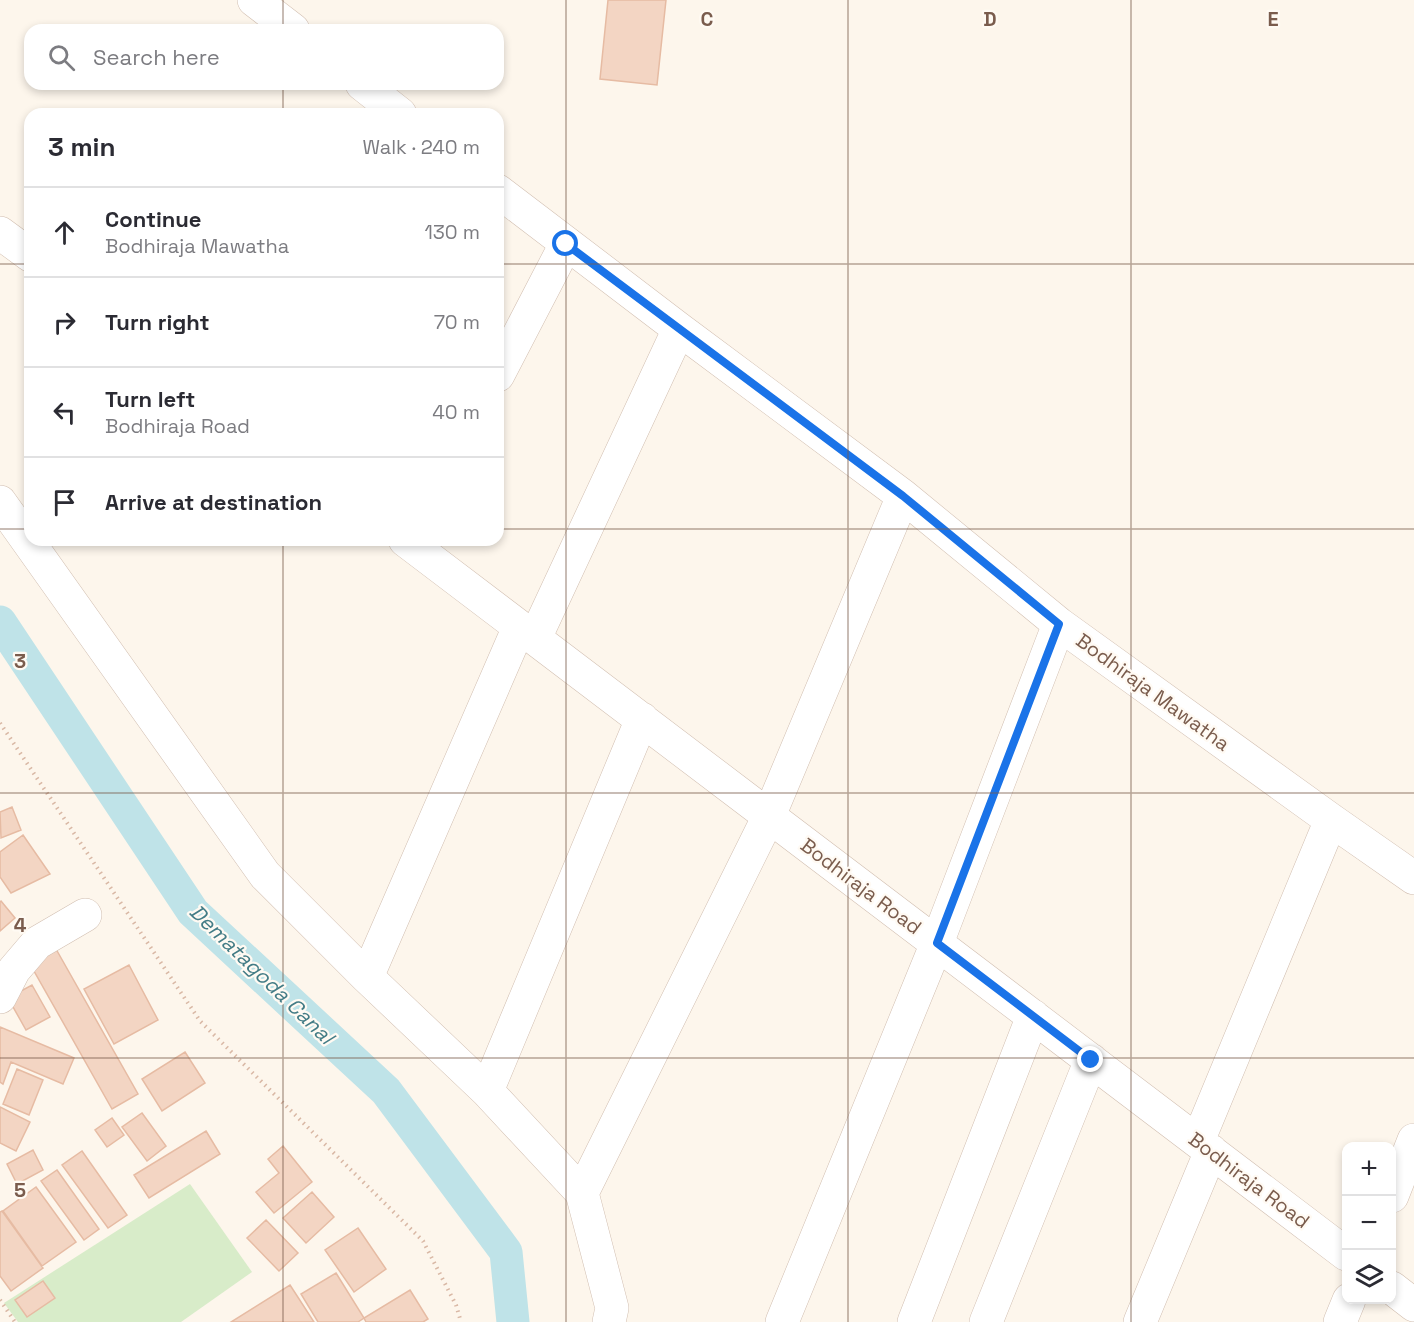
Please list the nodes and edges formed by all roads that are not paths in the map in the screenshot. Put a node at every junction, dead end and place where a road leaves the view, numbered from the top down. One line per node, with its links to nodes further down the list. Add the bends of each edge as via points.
1 (254, 0): 2 (street)
2 (285, 24)
3 (370, 90): 4 (street)
4 (392, 108)
5 (504, 196): 7 (street, Bodhiraja Mawatha)
6 (0, 233): 8 (street)
7 (566, 244): 9 (street, Bodhiraja Mawatha); 10 (street)
8 (24, 251)
9 (679, 329): 11 (street, Bodhiraja Mawatha); 17 (street)
10 (504, 363)
11 (903, 496): 16 (street, Bodhiraja Mawatha); 19 (street)
12 (0, 502): 13 (street)
13 (24, 536)
14 (31, 546): 24 (street, via 265,875)
15 (415, 546): 17 (street, Bodhiraja Road)
16 (1059, 624): 20 (street, Bodhiraja Mawatha); 23 (street)
17 (527, 632): 18 (street, Bodhiraja Road); 24 (street)
18 (642, 719): 19 (street, Bodhiraja Road); 28 (street)
19 (769, 816): 23 (street, Bodhiraja Road); 32 (street)
20 (1331, 820): 21 (street, Bodhiraja Mawatha); 30 (street)
21 (1414, 878)
22 (85, 915): 25 (street, via 37,943)
23 (937, 943): 26 (street, Bodhiraja Road); 38 (street)
24 (367, 977): 28 (street)
25 (0, 997)
26 (1033, 1016): 27 (street, Bodhiraja Road); 39 (street)
27 (1091, 1060): 30 (street, Bodhiraja Road); 40 (street)
28 (487, 1091): 32 (street)
29 (1414, 1140): 31 (street)
30 (1204, 1146): 33 (street, Bodhiraja Road); 41 (street)
31 (1396, 1186)
32 (582, 1193): 37 (street, via 612,1308)
33 (1342, 1250)
34 (1396, 1291): 36 (street)
35 (1347, 1304): 42 (street)
36 (1414, 1305)
37 (609, 1322)
38 (782, 1322)
39 (914, 1322)
40 (986, 1322)
41 (1140, 1322)
42 (1340, 1322)

